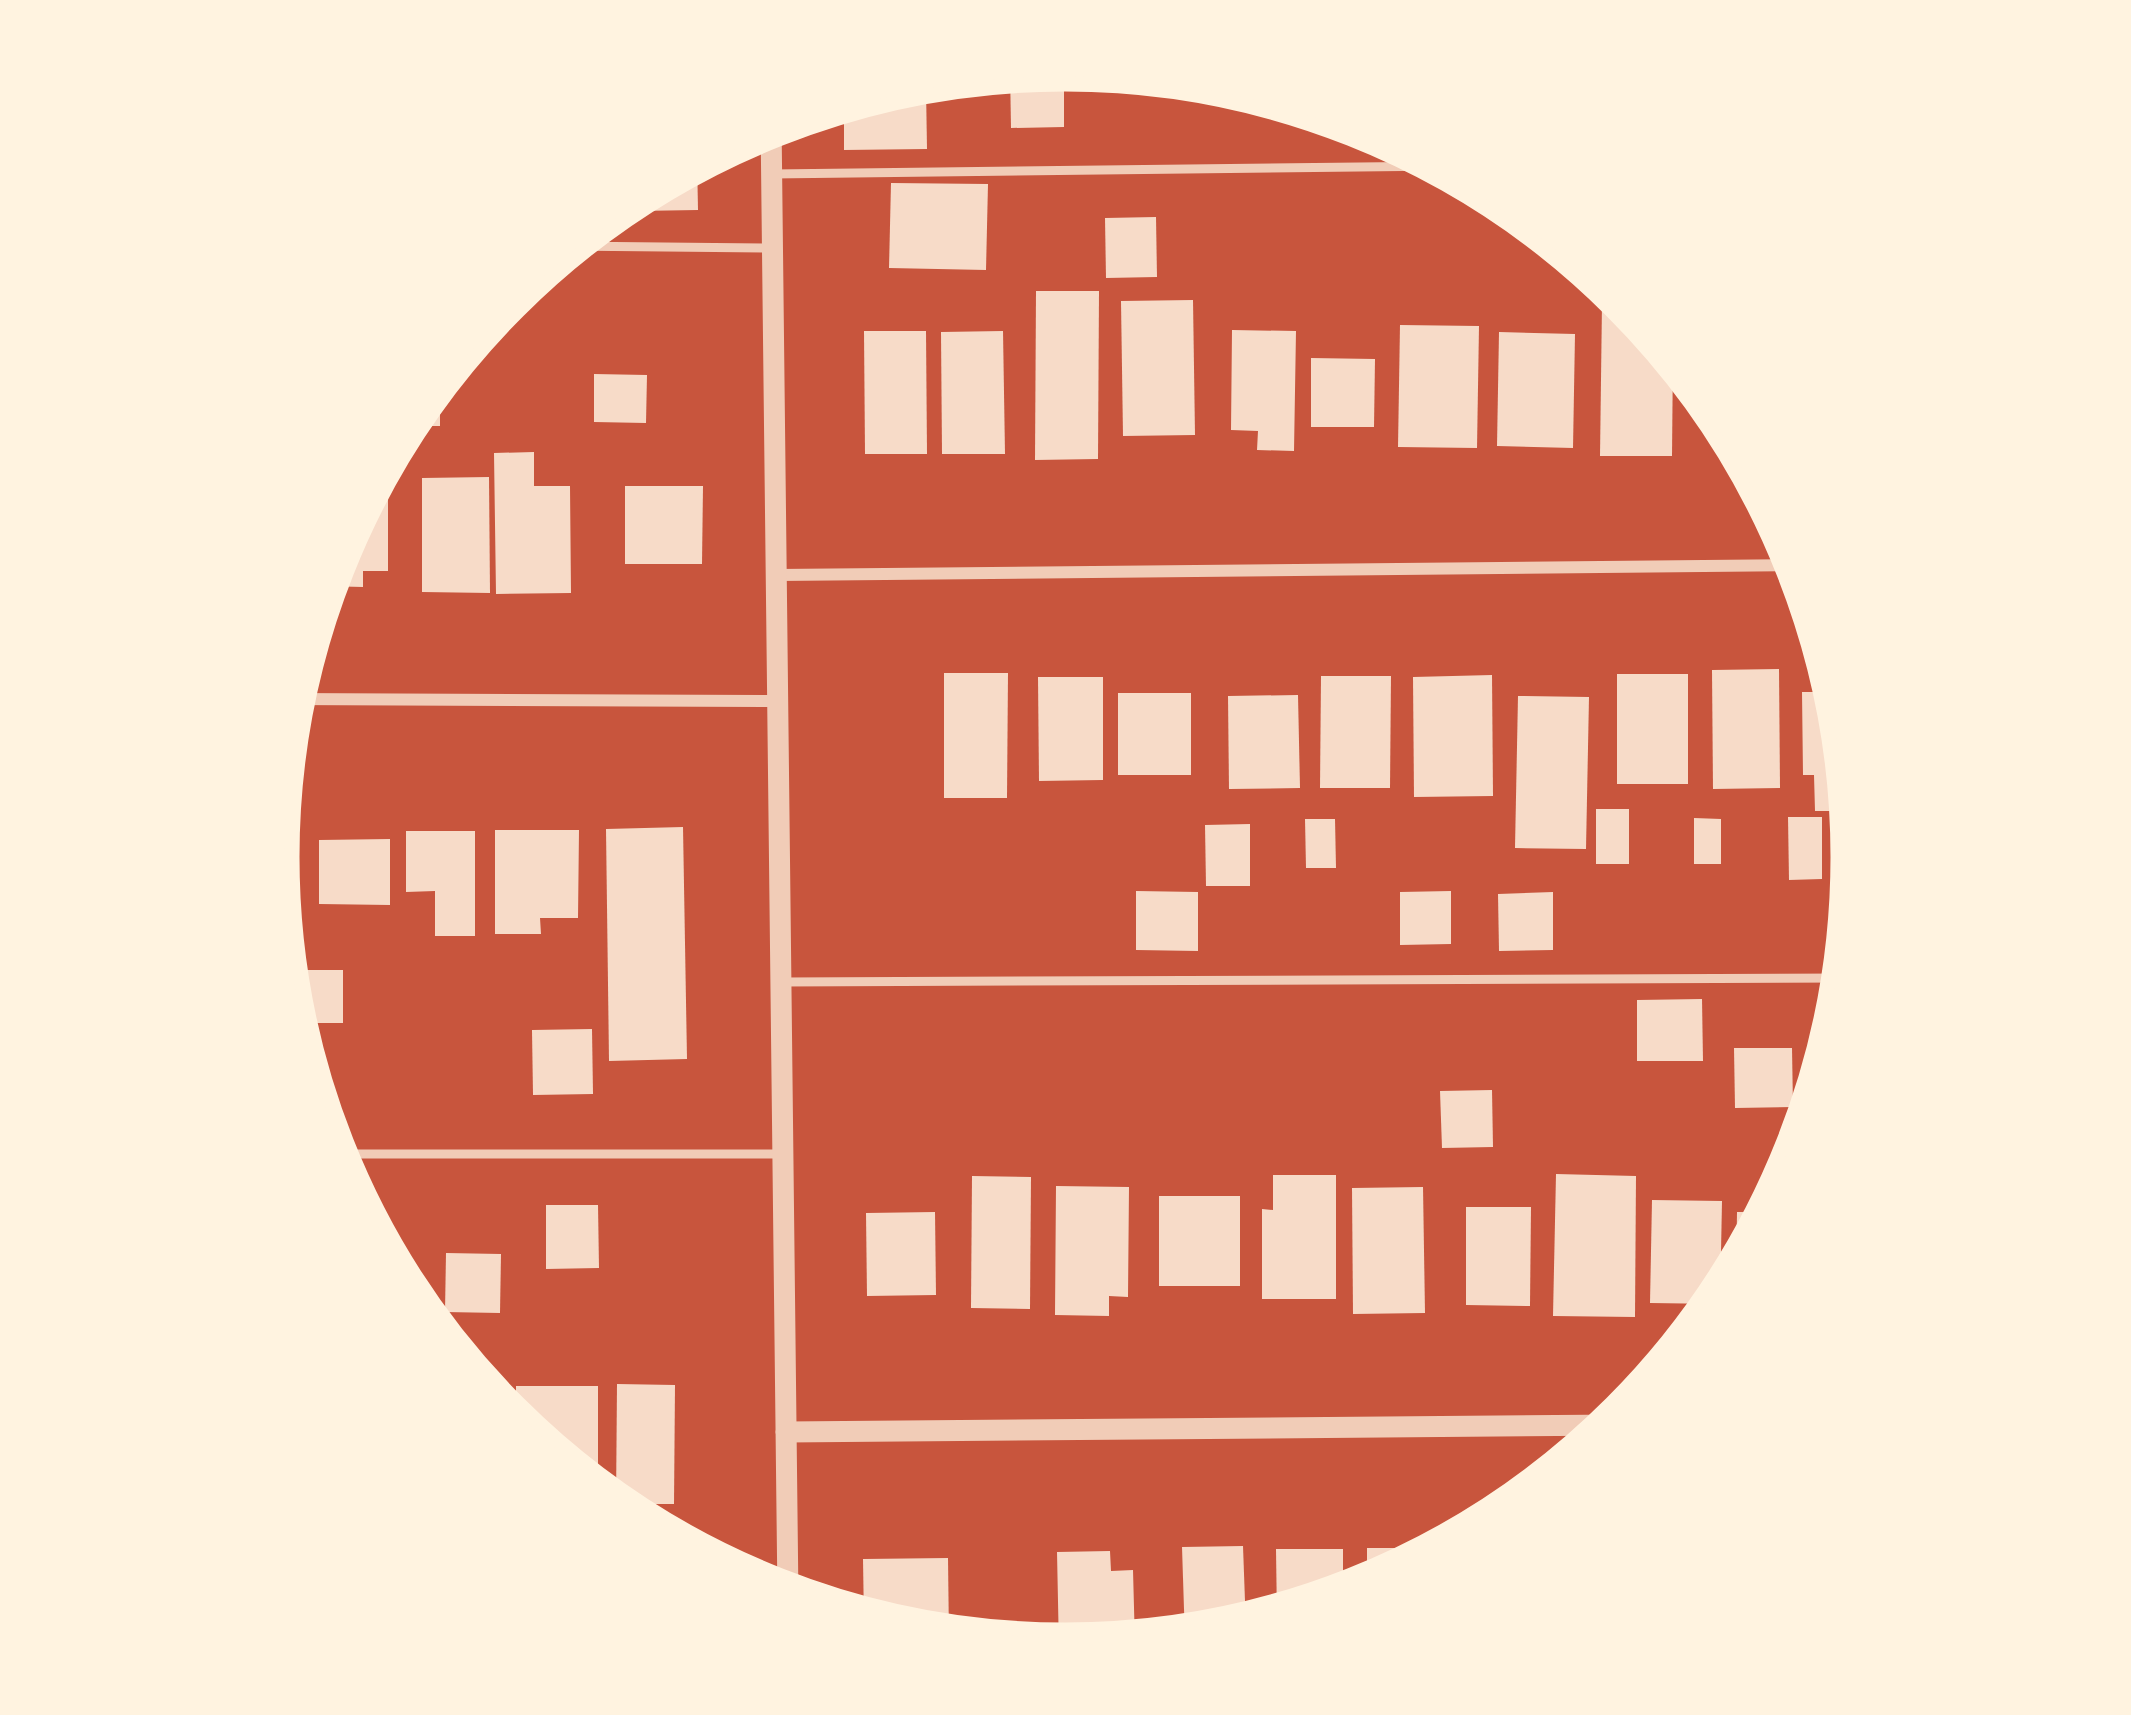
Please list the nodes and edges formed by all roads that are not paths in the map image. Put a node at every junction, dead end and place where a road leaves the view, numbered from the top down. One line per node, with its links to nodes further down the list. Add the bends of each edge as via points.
1 (771, 142): 3 (street)
2 (1412, 166): 3 (lane)
3 (772, 174): 5 (street)
4 (592, 246): 5 (lane)
5 (773, 248): 7 (street)
6 (1782, 565): 7 (street)
7 (778, 575): 9 (street)
8 (309, 699): 9 (street)
9 (779, 700): 11 (street)
10 (1829, 978): 11 (lane)
11 (783, 982): 13 (street)
12 (351, 1154): 13 (lane)
13 (784, 1154): 15 (street)
14 (1590, 1425): 15 (street)
15 (786, 1432): 16 (street)
16 (788, 1579)

